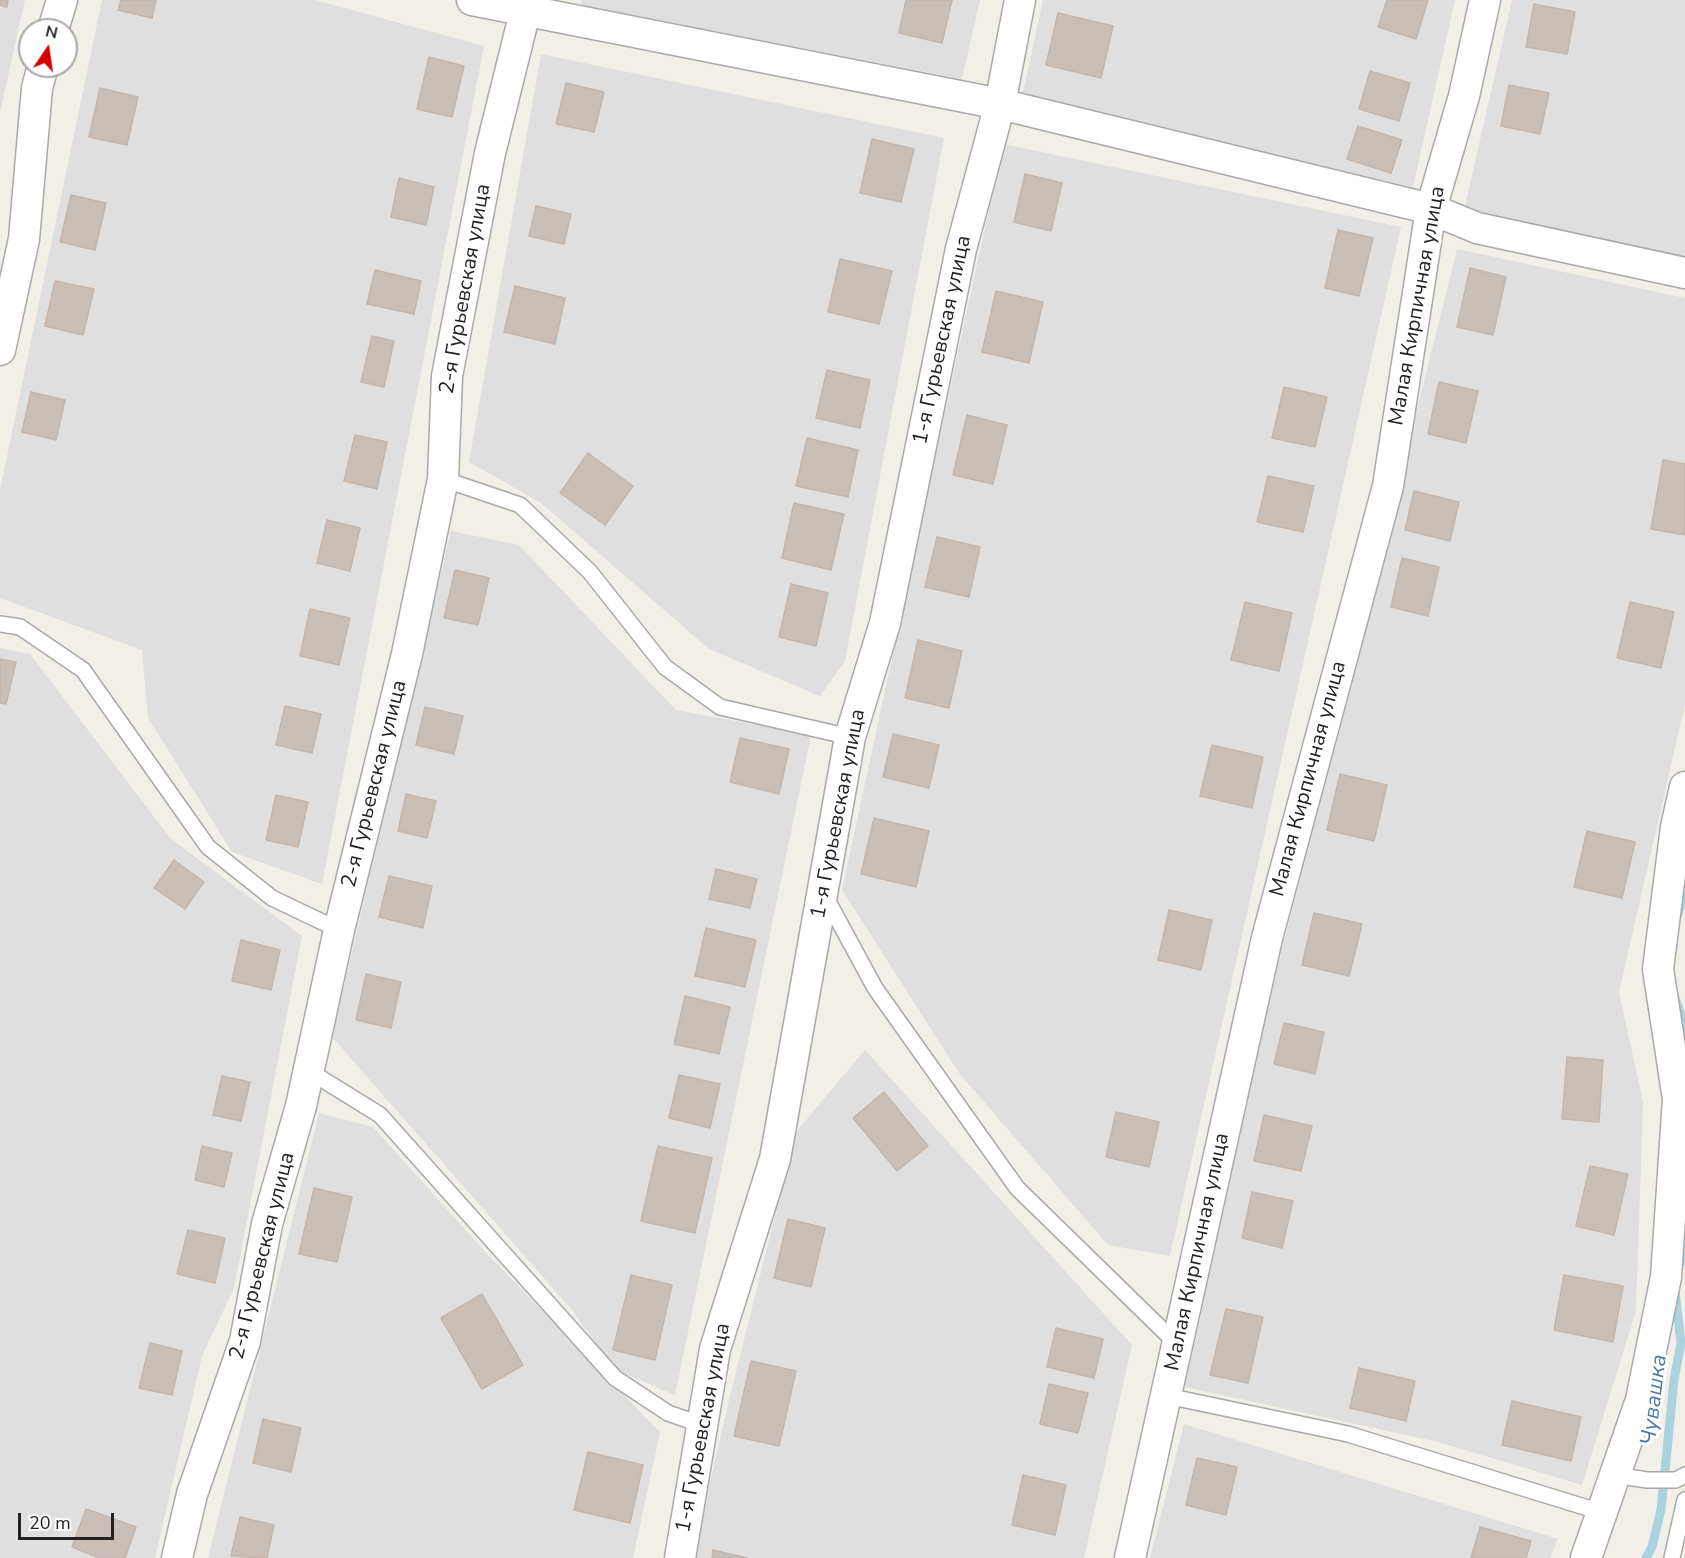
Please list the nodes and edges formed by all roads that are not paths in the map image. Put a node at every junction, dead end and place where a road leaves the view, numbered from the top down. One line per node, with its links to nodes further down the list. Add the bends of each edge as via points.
1 (62, 0): 6 (street)
2 (472, 0): 5 (street)
3 (1020, 0): 8 (street, 1-я Гурьевская улица)
4 (1485, 0): 9 (street, Малая Кирпичная улица, via 1464,96)
5 (526, 5): 8 (street); 12 (street, 2-я Гурьевская улица, via 490,153 447,376)
6 (57, 18)
7 (40, 78): 11 (street, via 24,239)
8 (999, 104): 9 (street); 14 (street, 1-я Гурьевская улица, via 961,249 885,623)
9 (1431, 209): 10 (street, via 1477,228); 19 (street, Малая Кирпичная улица, via 1388,486 1267,938)
10 (1685, 273)
11 (0, 351)
12 (443, 479): 14 (lane, via 520,505 590,572 665,667 720,707); 17 (street, 2-я Гурьевская улица, via 407,654)
13 (0, 624): 17 (lane, via 20,627 83,670 208,847 272,898)
14 (850, 736): 16 (street, 1-я Гурьевская улица)
15 (1685, 787): 22 (street, via 1676,827 1658,969 1678,1099 1666,1277 1641,1400)
16 (823, 892): 19 (lane, via 875,988 1017,1188); 21 (street, 1-я Гурьевская улица, via 775,1159 715,1349)
17 (339, 930): 18 (street, 2-я Гурьевская улица)
18 (309, 1071): 21 (lane, via 380,1115 615,1378 668,1413); 26 (street, 2-я Гурьевская улица, via 267,1224 245,1341 192,1494)
19 (1178, 1346): 20 (street, Малая Кирпичная улица)
20 (1167, 1396): 25 (lane, via 1348,1434); 28 (street, Малая Кирпичная улица)
21 (702, 1425): 27 (street, 1-я Гурьевская улица)
22 (1615, 1475): 23 (lane, via 1647,1480); 25 (street)
23 (1680, 1478)
24 (1685, 1500): 30 (lane)
25 (1604, 1513): 29 (street)
26 (177, 1558)
27 (680, 1558)
28 (1130, 1558)
29 (1586, 1558)
30 (1672, 1558)

